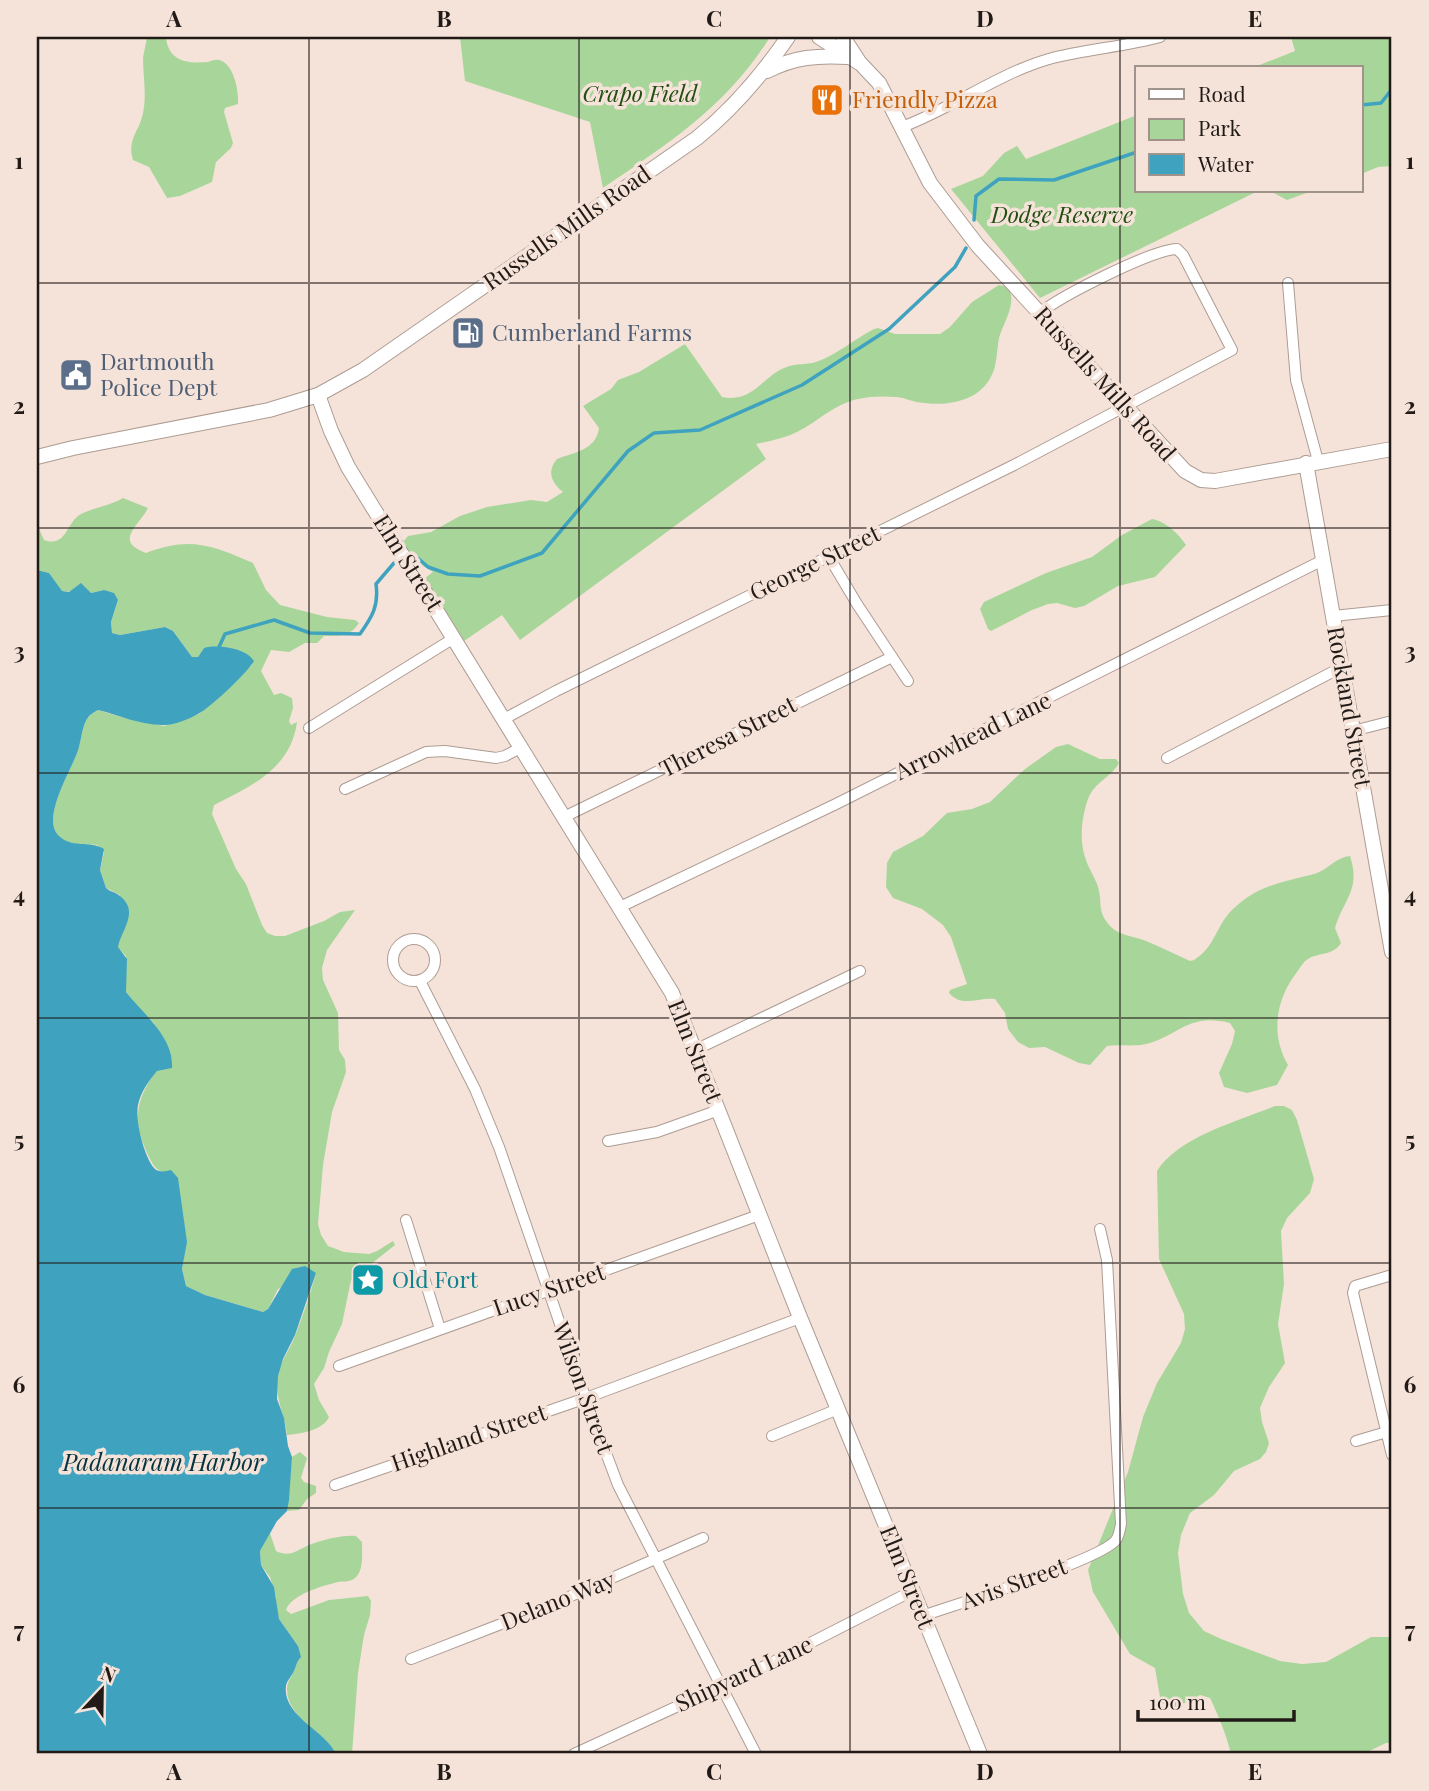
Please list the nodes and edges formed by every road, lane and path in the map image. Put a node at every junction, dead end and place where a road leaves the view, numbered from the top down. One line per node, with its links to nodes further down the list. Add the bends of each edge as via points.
1 (788, 37): 7 (street, Russells Mills Road)
2 (819, 37): 6 (street, Russells Mills Road)
3 (843, 37): 6 (street)
4 (1160, 37): 5 (street)
5 (1099, 43): 8 (street, via 1004,77)
6 (855, 60): 7 (street, via 802,57); 8 (street, Russells Mills Road, via 879,83)
7 (762, 74): 11 (street, Russells Mills Road, via 726,113 683,148 363,370)
8 (902, 127): 10 (street, Russells Mills Road, via 942,202)
9 (1288, 283): 15 (street, via 1296,380)
10 (1040, 313): 12 (street, Russells Mills Road); 12 (street, George Street, via 1148,256 1166,249 1177,249 1183,255 1232,350)
11 (318, 395): 14 (street, Russells Mills Road, via 269,410); 20 (street, Elm Street, via 348,467)
12 (1126, 406): 15 (street, Russells Mills Road, via 1180,466 1201,480); 16 (street, George Street)
13 (1392, 449): 15 (street, Russells Mills Road)
14 (37, 457)
15 (1312, 462): 17 (street, Rockland Street)
16 (829, 557): 21 (street); 24 (street, George Street)
17 (1323, 560): 19 (street, Rockland Street); 32 (street, Arrowhead Lane)
18 (1392, 610): 19 (street)
19 (1333, 616): 22 (street, Rockland Street)
20 (454, 638): 24 (street, Elm Street); 26 (street)
21 (892, 657): 23 (street); 31 (street, Theresa Street)
22 (1342, 667): 27 (street, Rockland Street); 29 (street)
23 (908, 681)
24 (504, 719): 28 (street, Elm Street)
25 (1392, 721): 27 (street)
26 (309, 728)
27 (1353, 731): 33 (street, Rockland Street)
28 (522, 747): 30 (street, via 496,758 426,752); 31 (street, Elm Street)
29 (1167, 758)
30 (345, 789)
31 (564, 817): 32 (street, Elm Street)
32 (620, 907): 36 (street, Elm Street, via 672,993)
33 (1392, 952)
34 (860, 971): 36 (street)
35 (419, 981): 35 (street, via 431,972 435,959 429,946 417,939 398,947 393,965 406,980); 43 (street, Wilson Street, via 475,1089)
36 (695, 1051): 37 (street, Elm Street)
37 (719, 1110): 38 (street, via 657,1132); 39 (street, Elm Street)
38 (608, 1141)
39 (759, 1215): 43 (street, Lucy Street); 44 (street, Elm Street)
40 (406, 1220): 45 (street)
41 (1100, 1229): 57 (street, Avis Street, via 1107,1260 1121,1524 1116,1539 1105,1549 1072,1563)
42 (1392, 1275): 49 (street, via 1355,1286 1353,1293)
43 (548, 1290): 45 (street, Lucy Street); 47 (street, Wilson Street)
44 (800, 1318): 47 (street, Highland Street); 48 (street, Elm Street)
45 (440, 1329): 46 (street, Lucy Street)
46 (339, 1366)
47 (586, 1398): 53 (street, Highland Street); 55 (street, Wilson Street, via 618,1485)
48 (838, 1409): 50 (street); 56 (street, Elm Street)
49 (1389, 1432): 51 (street); 52 (street)
50 (772, 1436)
51 (1356, 1441)
52 (1392, 1455)
53 (335, 1485)
54 (703, 1538): 55 (street, Delano Way)
55 (656, 1560): 58 (street, Delano Way); 59 (street, Wilson Street)
56 (912, 1591): 57 (street, Elm Street); 59 (street, Shipyard Lane)
57 (922, 1616): 62 (street, Elm Street)
58 (411, 1659)
59 (721, 1685): 60 (street, Shipyard Lane); 61 (street, Wilson Street)
60 (580, 1753)
61 (756, 1754)
62 (980, 1754)

